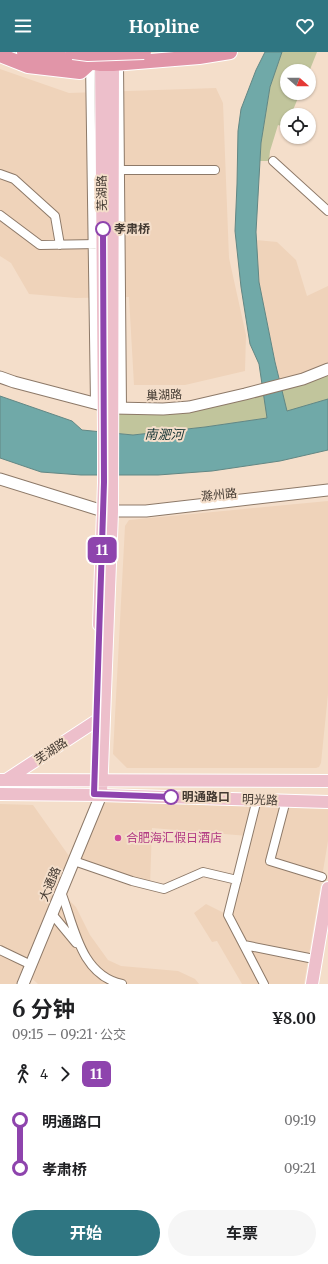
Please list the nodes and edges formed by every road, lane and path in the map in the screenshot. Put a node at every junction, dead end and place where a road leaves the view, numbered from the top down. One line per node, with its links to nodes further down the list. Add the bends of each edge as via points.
1 (10, 52): 7 (highway, via 32,61 82,67)
2 (24, 52): 7 (highway)
3 (73, 52): 4 (highway, bridge)
4 (144, 52)
5 (230, 52): 7 (highway, via 199,57)
6 (0, 55): 7 (highway, via 28,66 80,72)
7 (106, 60): 9 (street); 14 (main road, 芜湖路); 18 (main road, 芜湖路); 18 (street)
8 (273, 161): 12 (street)
9 (120, 170): 10 (street); 18 (street)
10 (216, 170)
11 (0, 174): 15 (street, via 14,180 55,216)
12 (328, 211)
13 (0, 215): 15 (street, via 40,245)
14 (103, 244): 15 (street); 18 (main road, 芜湖路)
15 (60, 245)
16 (328, 369): 18 (street, 巢湖路, via 283,384 189,407 163,409)
17 (0, 377): 18 (street, 巢湖路)
18 (108, 406): 22 (main road, 芜湖路)
19 (0, 480): 22 (street)
20 (328, 490): 22 (street, 滁州路)
21 (328, 496): 22 (street, 滁州路, via 147,516)
22 (109, 514): 23 (main road); 25 (main road)
23 (96, 721): 24 (main road, 芜湖路); 25 (main road)
24 (3, 780): 25 (main road, 明光路)
25 (98, 780): 26 (main road, 明光路); 28 (main road)
26 (328, 781)
27 (0, 794): 28 (main road, 明光路)
28 (97, 794): 29 (main road, 明光路); 32 (street, 大通路); 42 (street, 大通路)
29 (257, 799): 30 (main road, 明光路); 34 (street)
30 (286, 800): 31 (main road, 明光路); 33 (street, via 270,861)
31 (328, 802)
32 (74, 861): 34 (street, via 164,889 203,872); 36 (street, 大通路)
33 (322, 877)
34 (237, 880): 38 (street, via 228,915)
35 (328, 888): 47 (main road)
36 (61, 892): 37 (street, 大通路); 39 (street)
37 (52, 914): 39 (street); 44 (street, 大通路)
38 (244, 945): 41 (street); 46 (street)
39 (79, 946): 45 (street, via 92,967 112,982)
40 (0, 950): 42 (street)
41 (309, 958)
42 (25, 962): 43 (street, 大通路)
43 (16, 984)
44 (23, 984)
45 (122, 984)
46 (264, 984)
47 (312, 984)

